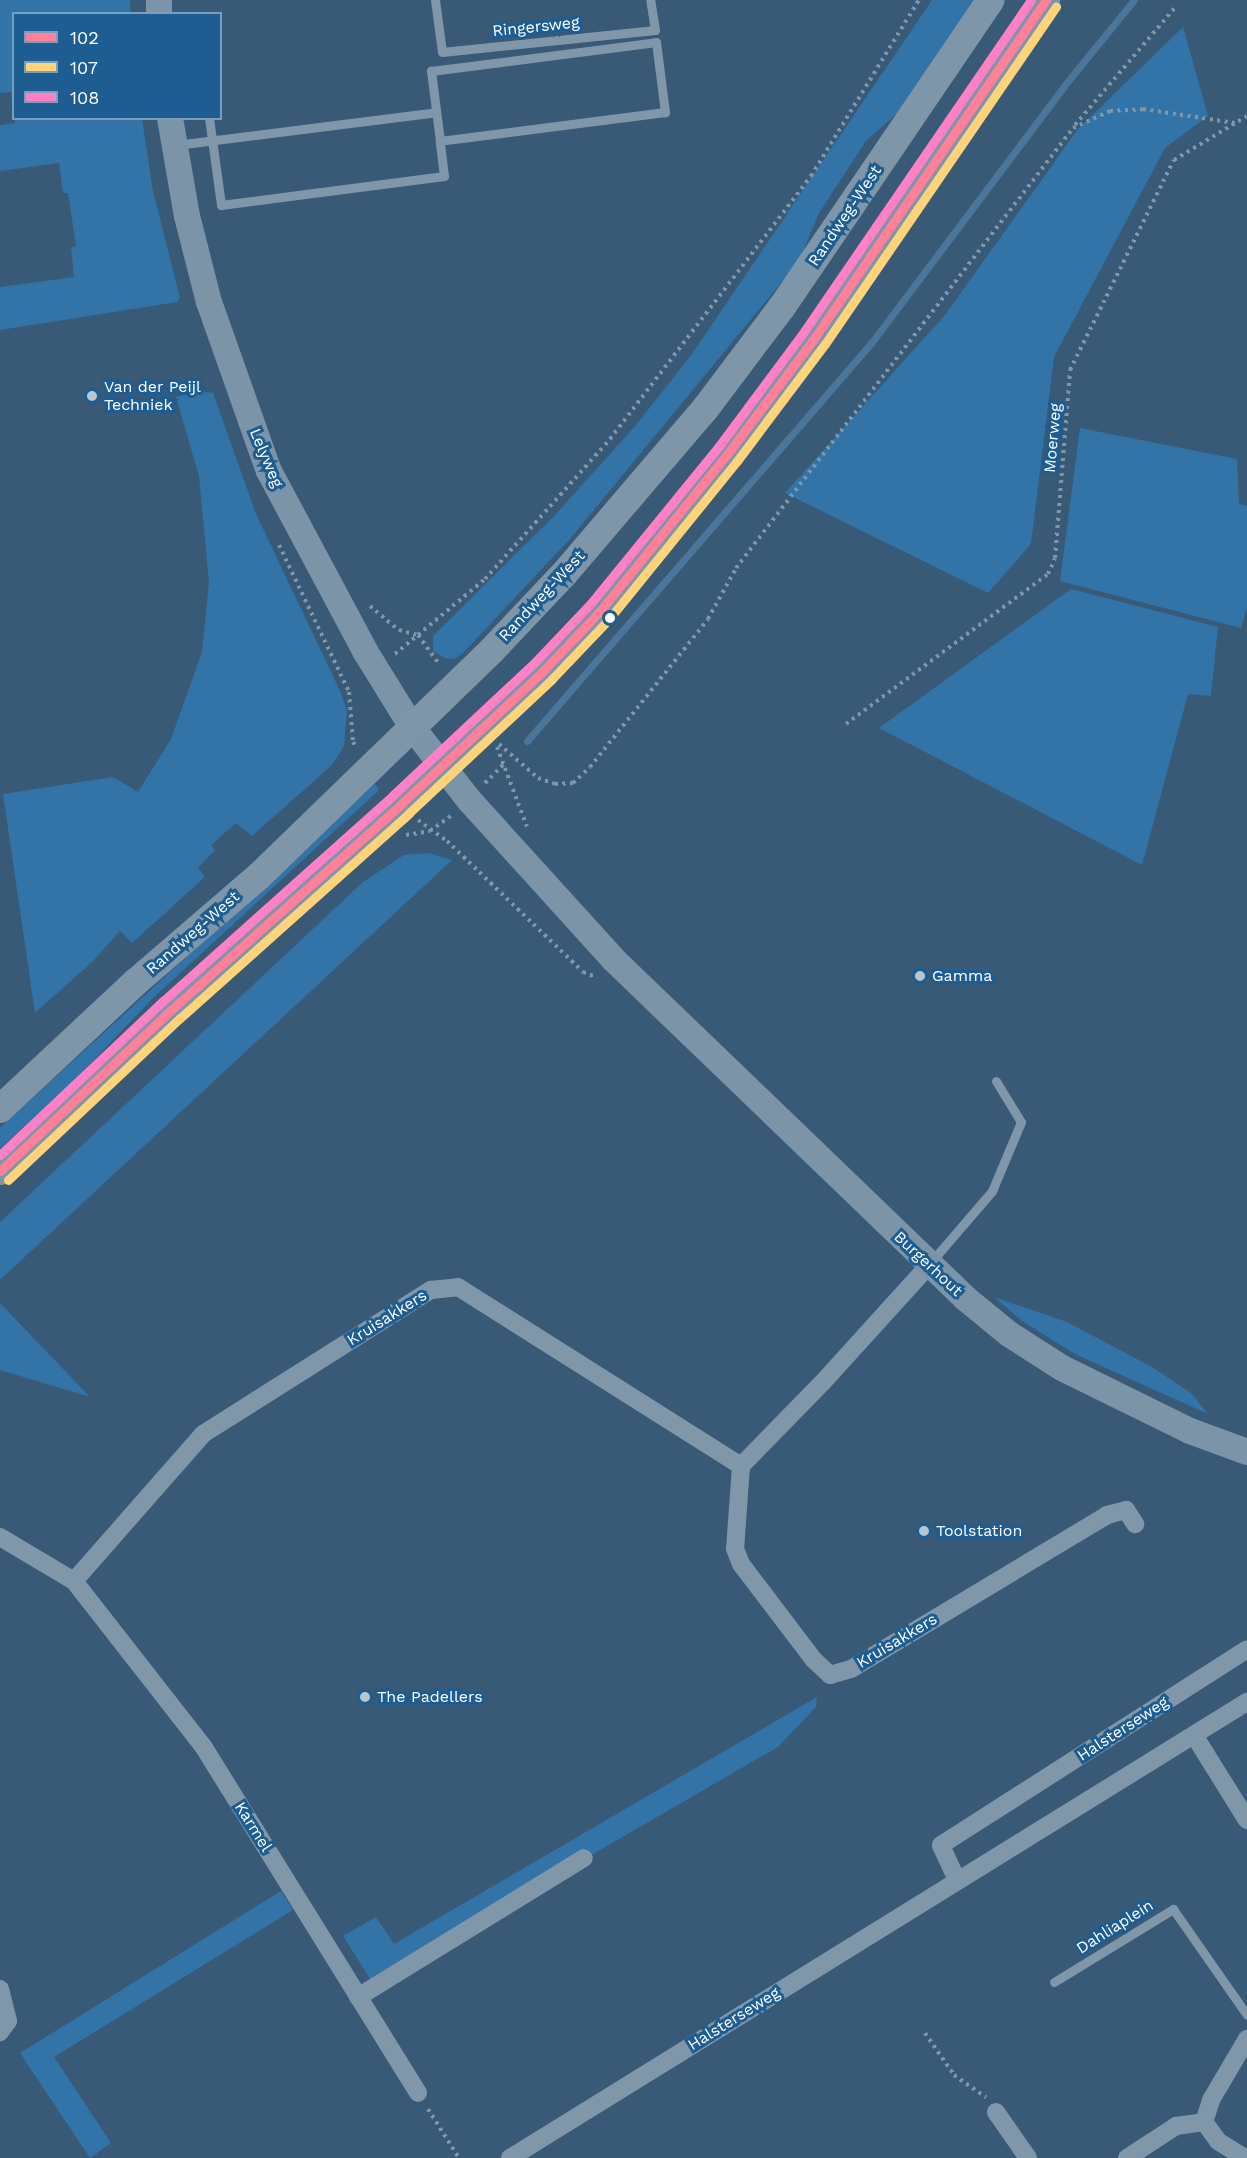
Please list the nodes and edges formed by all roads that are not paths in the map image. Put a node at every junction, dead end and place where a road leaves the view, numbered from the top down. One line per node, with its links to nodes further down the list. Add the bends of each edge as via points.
1 (435, 0): 2 (lane, Ringersweg, via 442,51 655,30)
2 (650, 0)
3 (991, 0): 11 (main road, Randweg-West, via 782,307 705,409 564,574)
4 (1046, 0): 12 (main road, via 815,337 728,453 600,611 543,671)
5 (436, 112): 8 (lane); 9 (lane); 9 (lane, via 431,71 656,42 665,112)
6 (170, 120): 10 (street, Lelyweg)
7 (209, 120): 8 (lane)
8 (212, 141): 9 (lane, via 220,205 444,176); 10 (lane)
9 (440, 141)
10 (174, 145): 11 (street, Lelyweg, via 209,302 269,471 376,669)
11 (412, 727): 12 (street, Lelyweg); 14 (main road, Randweg-West, via 258,877 137,981)
12 (441, 765): 15 (main road); 16 (street, Burgerhout, via 613,959)
13 (996, 1081): 16 (lane, via 1021,1122 992,1191)
14 (0, 1109)
15 (0, 1171)
16 (929, 1265): 17 (street, Burgerhout, via 1009,1334 1062,1368 1190,1431); 18 (street, via 824,1382)
17 (1247, 1452)
18 (741, 1466): 19 (street, Kruisakkers, via 735,1549 741,1564 814,1660 831,1675 851,1669 1107,1515 1126,1510); 21 (street, Kruisakkers, via 458,1287 432,1290 203,1434)
19 (1135, 1524)
20 (0, 1537): 21 (street, Karmel)
21 (74, 1581): 30 (street, Karmel, via 202,1746)
22 (1247, 1649): 27 (street, Halsterseweg, via 941,1845)
23 (1247, 1702): 24 (street, Halsterseweg)
24 (1194, 1735): 25 (street); 27 (street, Halsterseweg)
25 (1247, 1820)
26 (584, 1858): 30 (street)
27 (957, 1880): 37 (street, Halsterseweg)
28 (1054, 1982): 31 (lane, Dahliaplein, via 1173,1909)
29 (0, 1989): 32 (street, via 8,2021)
30 (358, 1997): 34 (street, Karmel)
31 (1247, 2015)
32 (0, 2032)
33 (1247, 2039): 36 (street, via 1210,2100)
34 (417, 2093)
35 (996, 2112): 38 (street)
36 (1204, 2122): 39 (street, via 1176,2126); 40 (street, via 1218,2141)
37 (510, 2158)
38 (1028, 2158)
39 (1126, 2158)
40 (1245, 2158)

